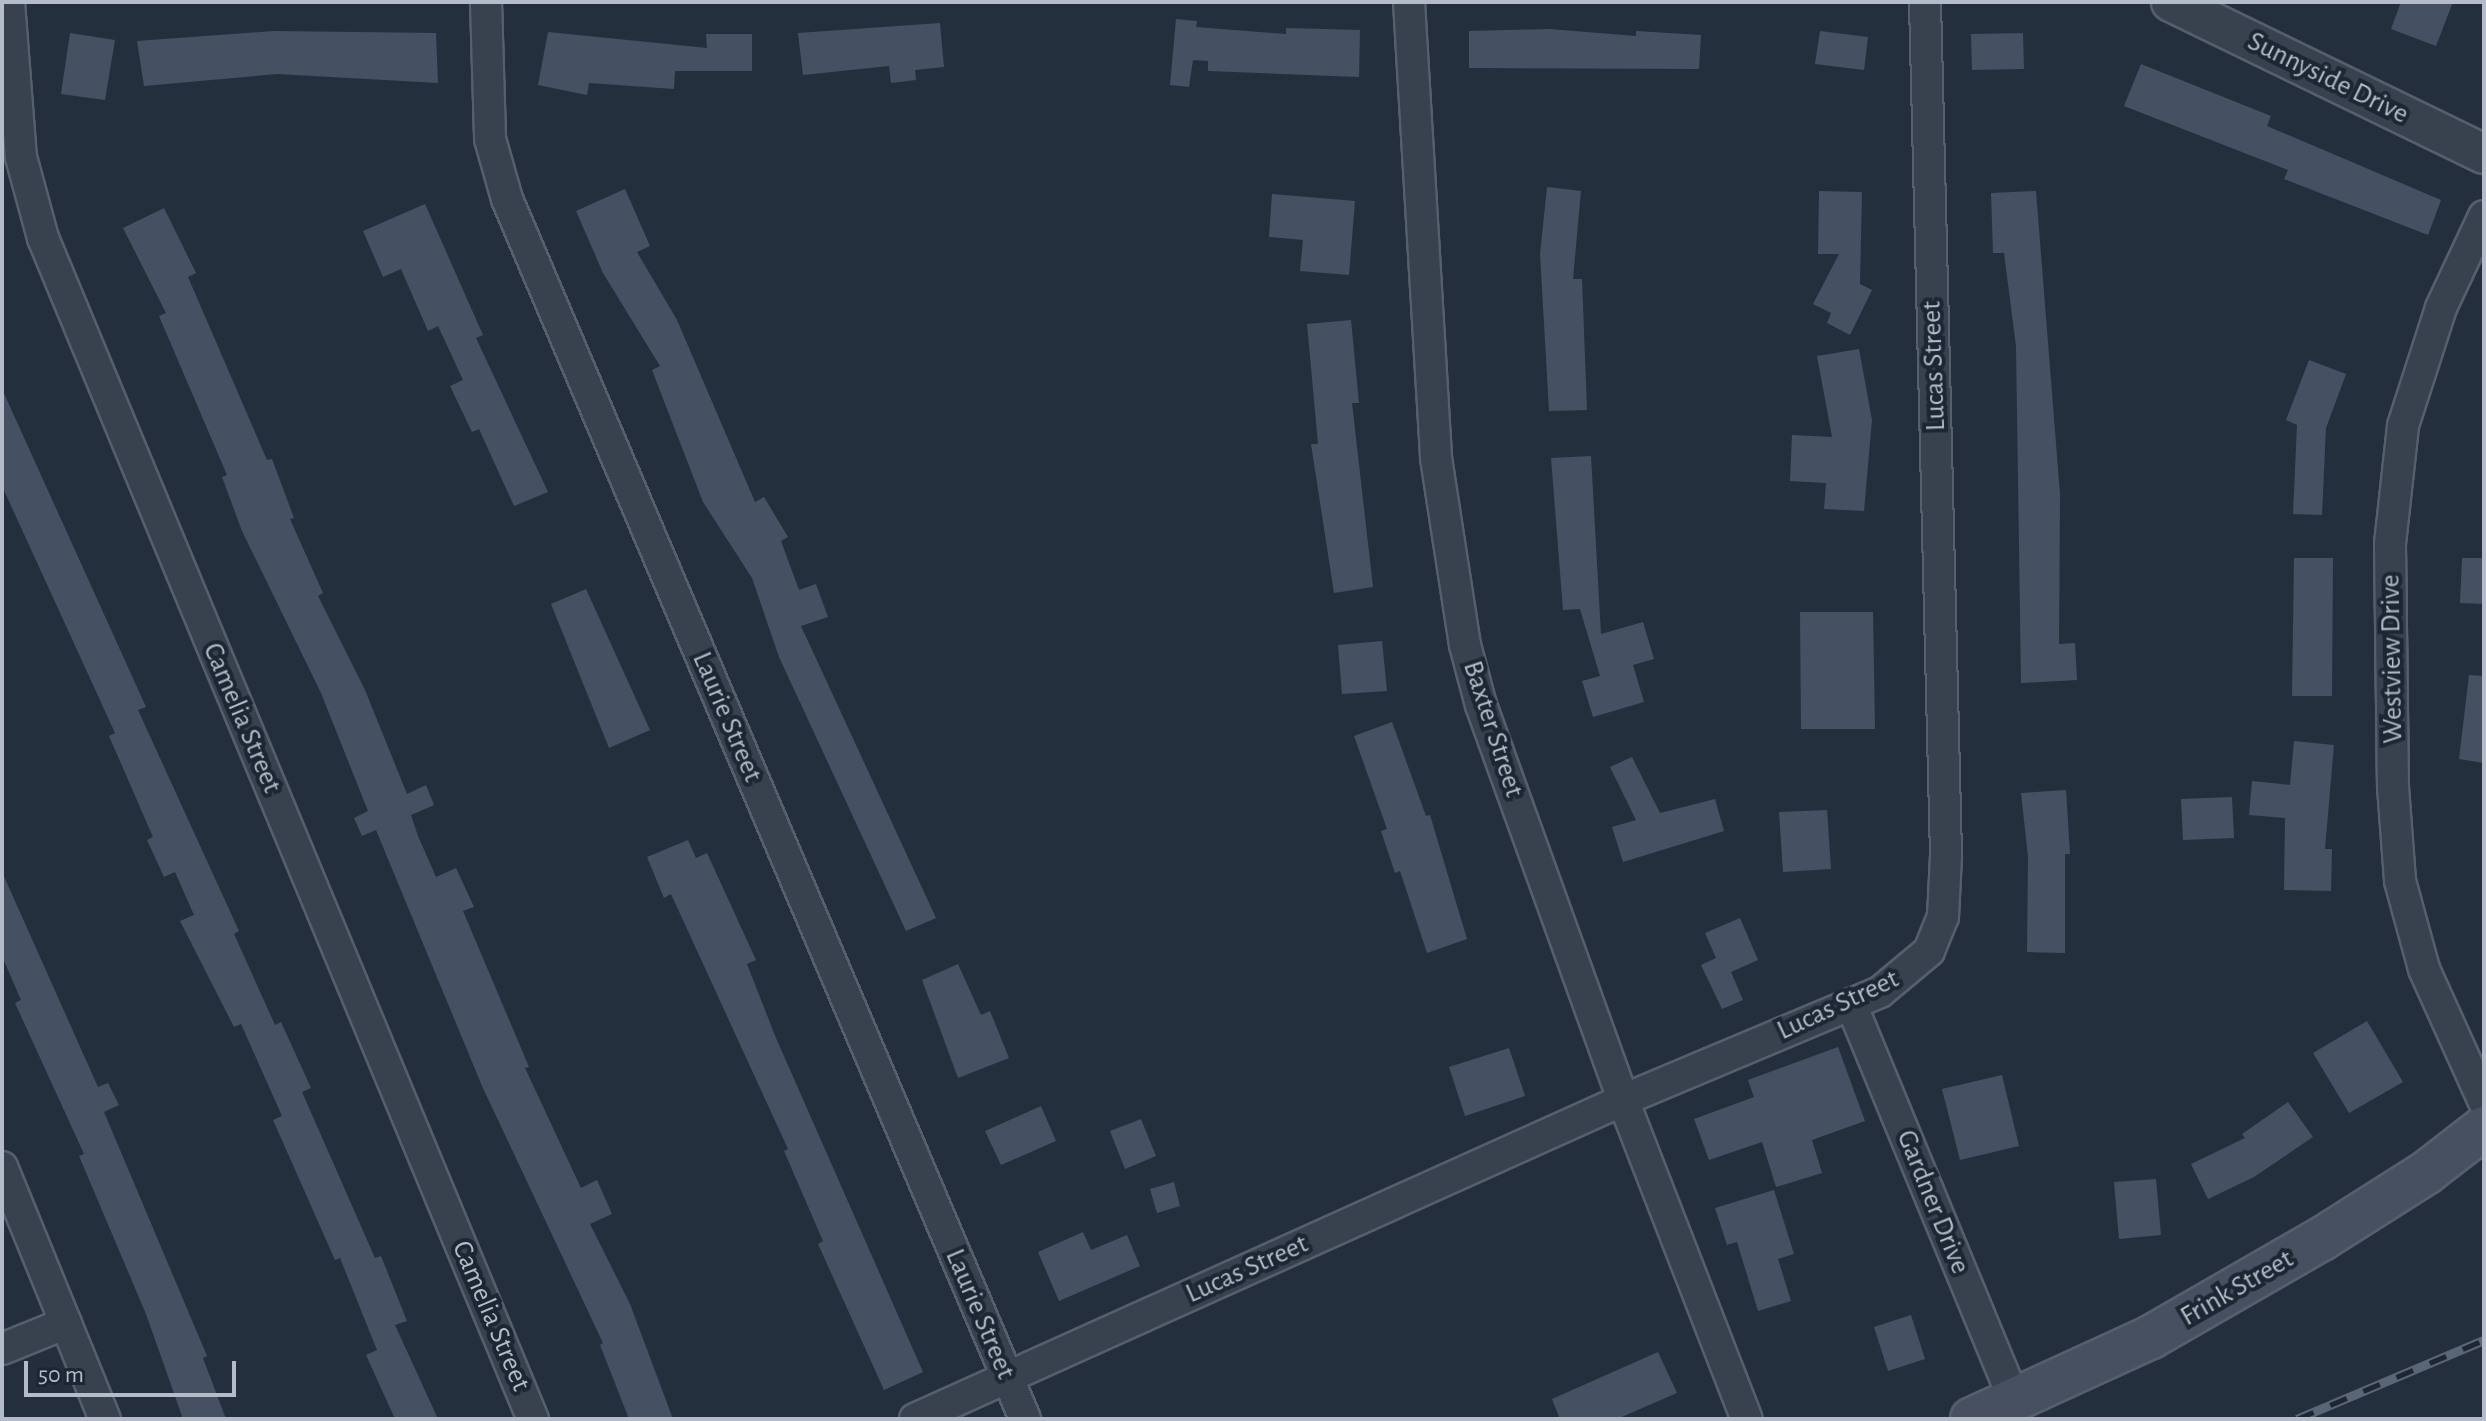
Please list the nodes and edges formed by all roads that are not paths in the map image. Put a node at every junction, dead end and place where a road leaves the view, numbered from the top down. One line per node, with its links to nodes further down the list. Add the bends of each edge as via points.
1 (9, 2): 18 (street, Camelia Street, via 21,157 43,238)
2 (486, 2): 15 (street, Laurie Street, via 490,139 507,199)
3 (1409, 2): 9 (street, Baxter Street, via 1436,458 1465,645 1481,705)
4 (1925, 2): 8 (street, Lucas Street, via 1943,917 1929,951 1908,973)
5 (2171, 2): 6 (street, Sunnyside Drive)
6 (2484, 154)
7 (2484, 216): 10 (street, Westview Drive, via 2441,308 2403,426 2390,544 2393,787 2400,881 2424,969)
8 (1851, 1004): 9 (street, Lucas Street); 16 (street, Gardner Drive)
9 (1623, 1100): 15 (street, Lucas Street); 21 (street, Baxter Street)
10 (2484, 1102)
11 (2484, 1128): 16 (main road, Frink Street, via 2427,1172 2307,1248 2151,1337)
12 (2, 1167): 13 (street)
13 (66, 1323): 14 (street); 17 (street)
14 (2, 1349)
15 (1007, 1377): 19 (street, Lucas Street); 20 (street, Laurie Street)
16 (2014, 1400): 22 (main road, Frink Street)
17 (105, 1419)
18 (533, 1419)
19 (915, 1419)
20 (1025, 1419)
21 (1747, 1419)
22 (1972, 1419)

